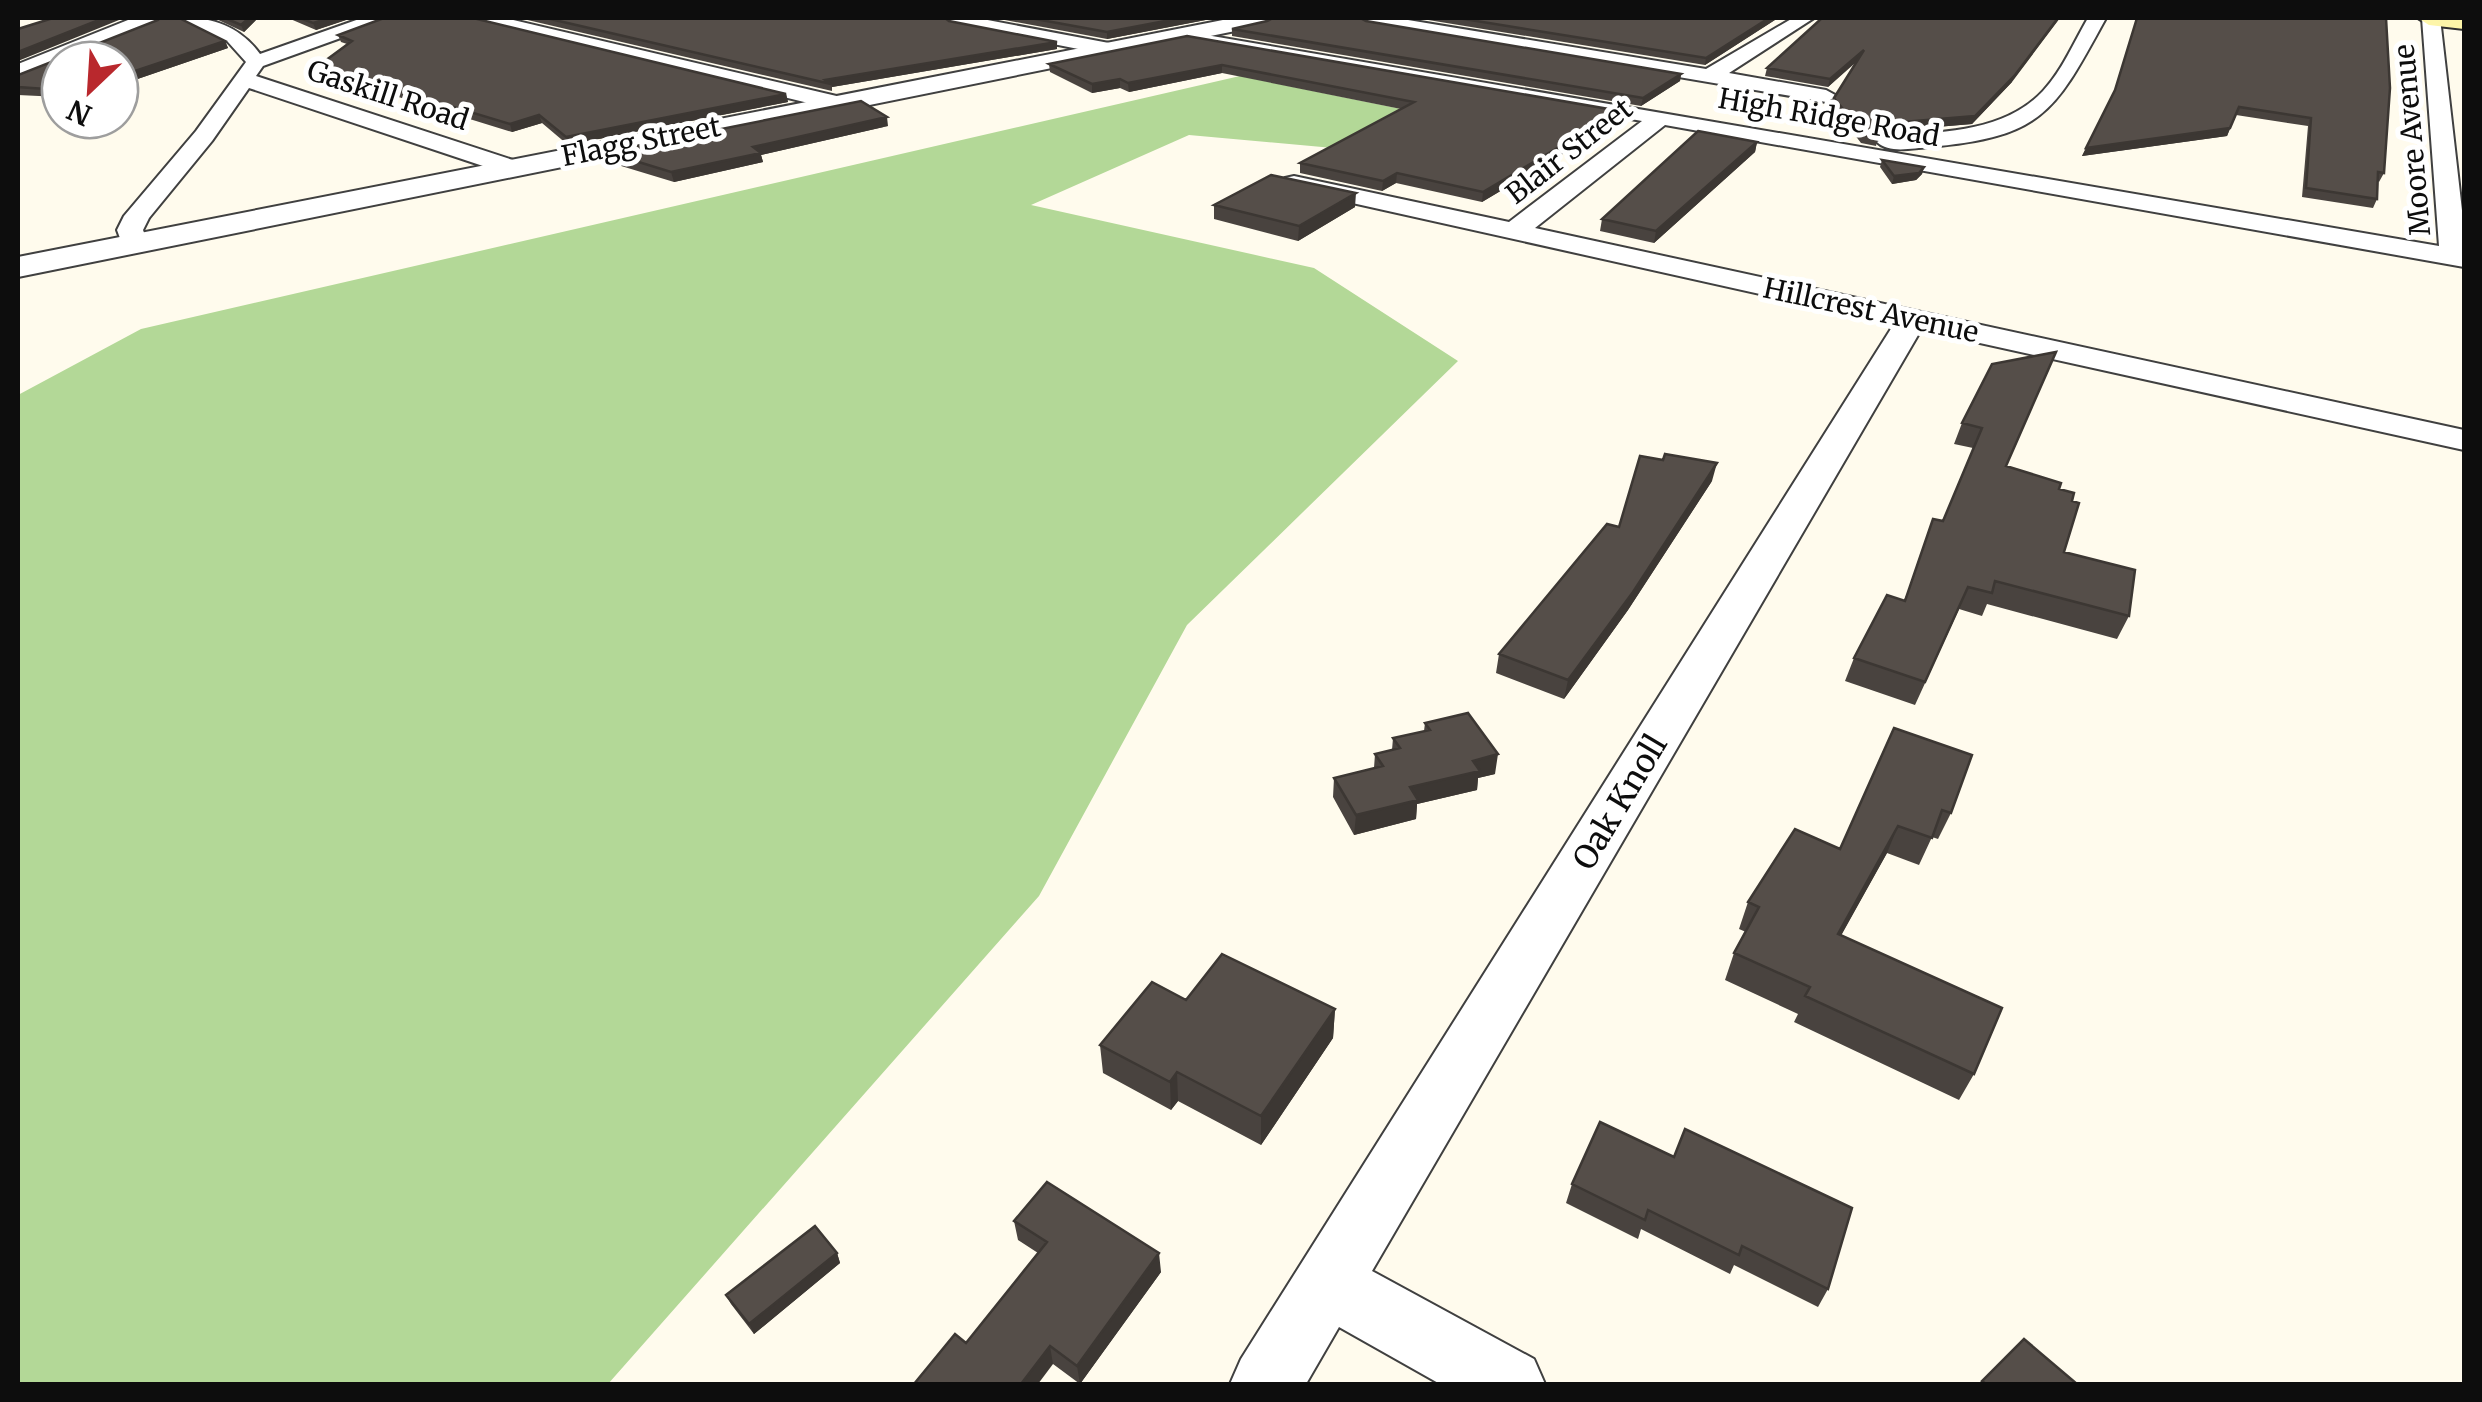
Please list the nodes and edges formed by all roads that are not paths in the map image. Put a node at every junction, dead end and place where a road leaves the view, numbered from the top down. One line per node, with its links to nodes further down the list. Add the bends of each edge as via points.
1 (152, 18): 16 (street)
2 (187, 18): 15 (street, via 247,46)
3 (378, 18): 15 (street)
4 (484, 18): 19 (street)
5 (952, 18): 14 (street)
6 (1265, 18): 13 (street, Flagg Street)
7 (1366, 18): 17 (street)
8 (1768, 18): 11 (street)
9 (2097, 18): 21 (street, via 2048,99 2016,120 1931,139)
10 (2430, 18): 12 (main road); 26 (street, Moore Avenue)
11 (1801, 20): 17 (street)
12 (2464, 22)
13 (1184, 34): 14 (street, Flagg Street); 20 (street, High Ridge Road)
14 (1109, 49): 19 (street, Flagg Street)
15 (251, 71): 22 (street, Gaskill Road); 25 (street, via 137,216 130,230)
16 (18, 73)
17 (1710, 76): 18 (street)
18 (1826, 96)
19 (838, 103): 22 (street, Flagg Street)
20 (1660, 118): 21 (street, High Ridge Road); 24 (street, Blair Street)
21 (1812, 144): 26 (street, High Ridge Road)
22 (510, 166): 25 (street, Flagg Street)
23 (1277, 179): 24 (street, Hillcrest Avenue)
24 (1514, 231): 28 (street, Hillcrest Avenue)
25 (134, 243): 27 (street, Flagg Street)
26 (2459, 258)
27 (18, 268)
28 (1912, 320): 29 (street, Hillcrest Avenue); 30 (street, Oak Knoll)
29 (2464, 440)
30 (1330, 1284): 31 (street, Oak Knoll); 32 (street)
31 (1266, 1384)
32 (1509, 1384)

